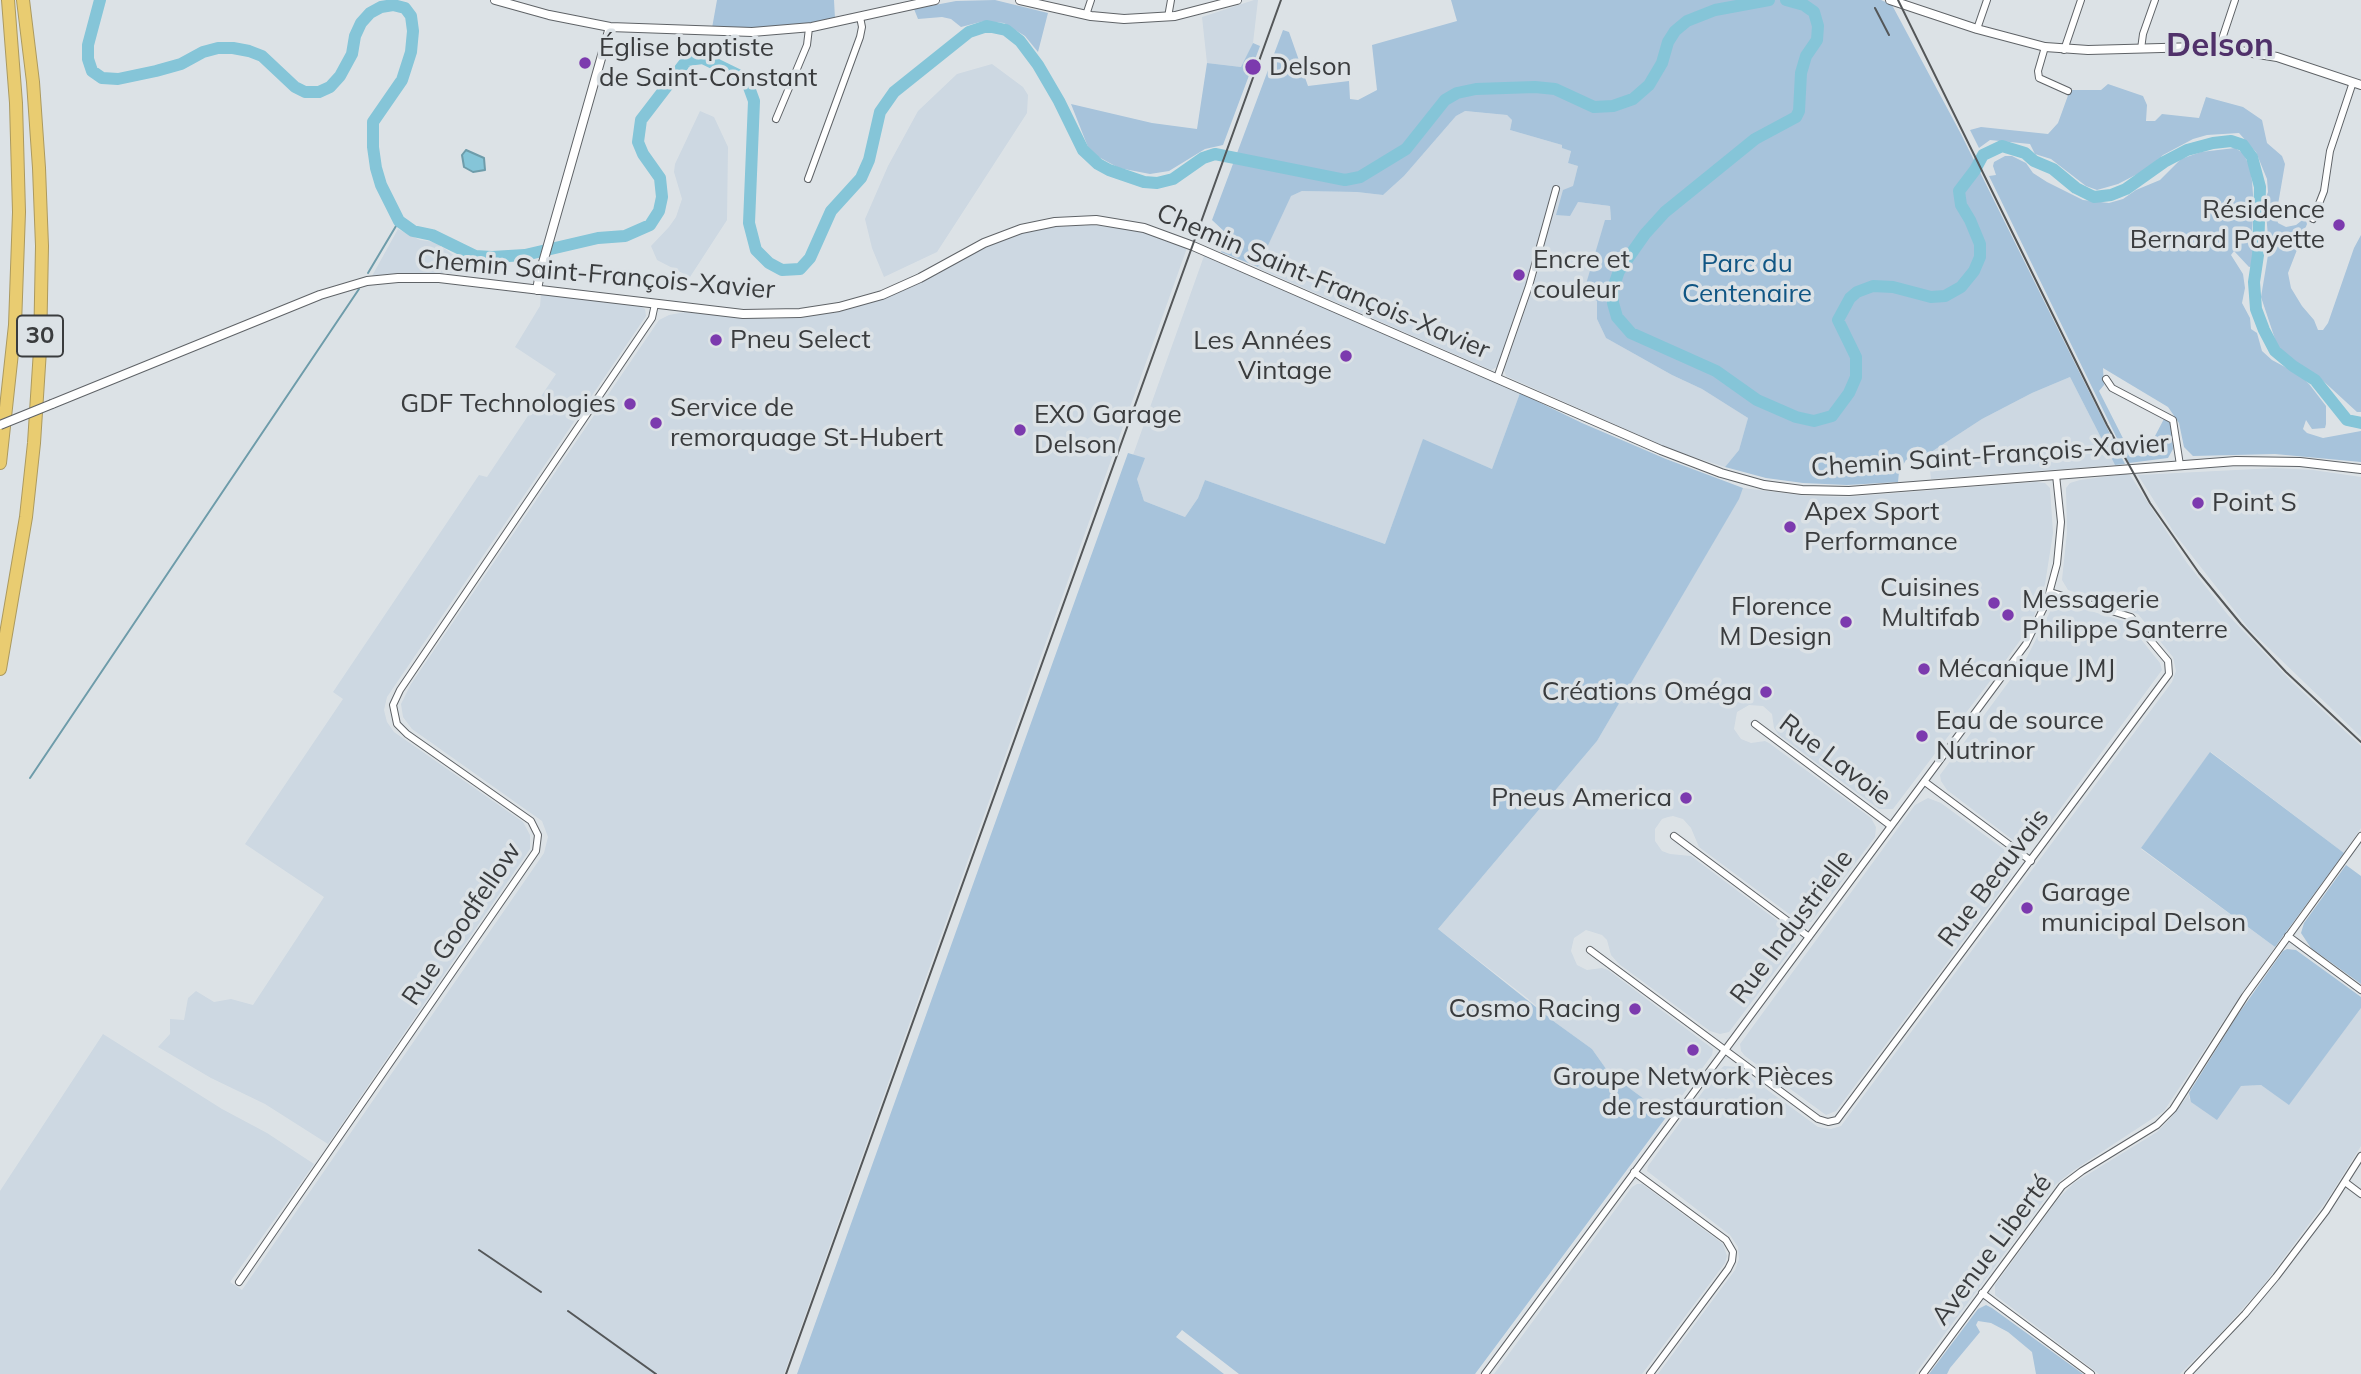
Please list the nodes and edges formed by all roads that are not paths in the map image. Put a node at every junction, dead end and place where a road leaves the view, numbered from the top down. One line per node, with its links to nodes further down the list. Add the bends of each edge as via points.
1 (8, 0): 36 (highway, 30, via 19,226 14,334)
2 (23, 0): 41 (highway, 30, via 39,168 40,336 26,517)
3 (495, 0): 18 (street)
4 (935, 0): 16 (street)
5 (1020, 0): 15 (street)
6 (1091, 0): 15 (street)
7 (1171, 0): 17 (street)
8 (1237, 0): 17 (street)
9 (1890, 0): 14 (street)
10 (1987, 0): 20 (street)
11 (2081, 0): 24 (street)
12 (2155, 0): 23 (street)
13 (2235, 0): 22 (street)
14 (1917, 5): 20 (street)
15 (1086, 15): 17 (street)
16 (860, 17): 19 (street); 28 (street, via 860,37)
17 (1168, 17)
18 (610, 27): 19 (street, via 752,32); 31 (street)
19 (809, 28): 27 (street, via 808,42)
20 (1977, 29): 21 (street)
21 (2045, 47): 24 (street); 26 (street, via 2039,78)
22 (2219, 48): 23 (street); 25 (street, via 2267,54)
23 (2141, 49): 24 (street)
24 (2064, 50)
25 (2357, 83): 30 (street, via 2330,151 2324,191)
26 (2068, 91)
27 (776, 119)
28 (808, 179)
29 (1556, 189): 33 (street, via 1530,286)
30 (2313, 219)
31 (537, 290): 32 (street, Chemin Saint-François-Xavier); 35 (street, Chemin Saint-François-Xavier, bridge, via 423,278 354,284)
32 (655, 304): 33 (street, Chemin Saint-François-Xavier, via 761,315 823,310 897,289 984,243 1021,229 1064,221 1105,221 1144,228 1193,246); 57 (street, Rue Goodfellow, via 652,318 393,705 397,724 407,734 531,821 538,835 536,851)
33 (1497, 378): 39 (street, Chemin Saint-François-Xavier, via 1685,460 1775,487 1850,491)
34 (2106, 379): 37 (street, via 2112,388 2173,420)
35 (0, 425)
36 (0, 463)
37 (2180, 465): 38 (street, Chemin Saint-François-Xavier, via 2278,461); 39 (street, Chemin Saint-François-Xavier)
38 (2361, 469)
39 (2056, 475): 40 (street, Rue Industrielle, via 2061,533)
40 (2050, 592): 43 (street, Rue Industrielle, via 2024,647); 47 (street, Rue Beauvais, via 2131,617 2165,657 2169,670)
41 (0, 669)
42 (1755, 724): 44 (street, Rue Lavoie)
43 (1925, 782): 44 (street, Rue Industrielle); 47 (street)
44 (1891, 827): 49 (street, Rue Industrielle)
45 (1674, 836): 49 (street)
46 (2361, 836): 48 (street, Avenue Liberté)
47 (2031, 861): 52 (street, Rue Beauvais, via 1837,1120 1818,1119)
48 (2288, 936): 51 (street); 58 (street, Avenue Liberté, via 2167,1115 2062,1186)
49 (1809, 937): 52 (street, Rue Industrielle)
50 (1590, 950): 52 (street)
51 (2361, 990)
52 (1725, 1050): 54 (street, Rue Industrielle)
53 (2361, 1156): 55 (street)
54 (1634, 1172): 59 (street, Rue Industrielle); 60 (street, via 1726,1240 1733,1252 1728,1269)
55 (2345, 1182): 56 (street); 63 (street, via 2269,1285)
56 (2361, 1194)
57 (239, 1282)
58 (1982, 1293): 61 (street, Avenue Liberté); 62 (street)
59 (1485, 1374)
60 (1650, 1374)
61 (1923, 1374)
62 (2091, 1374)
63 (2188, 1374)

